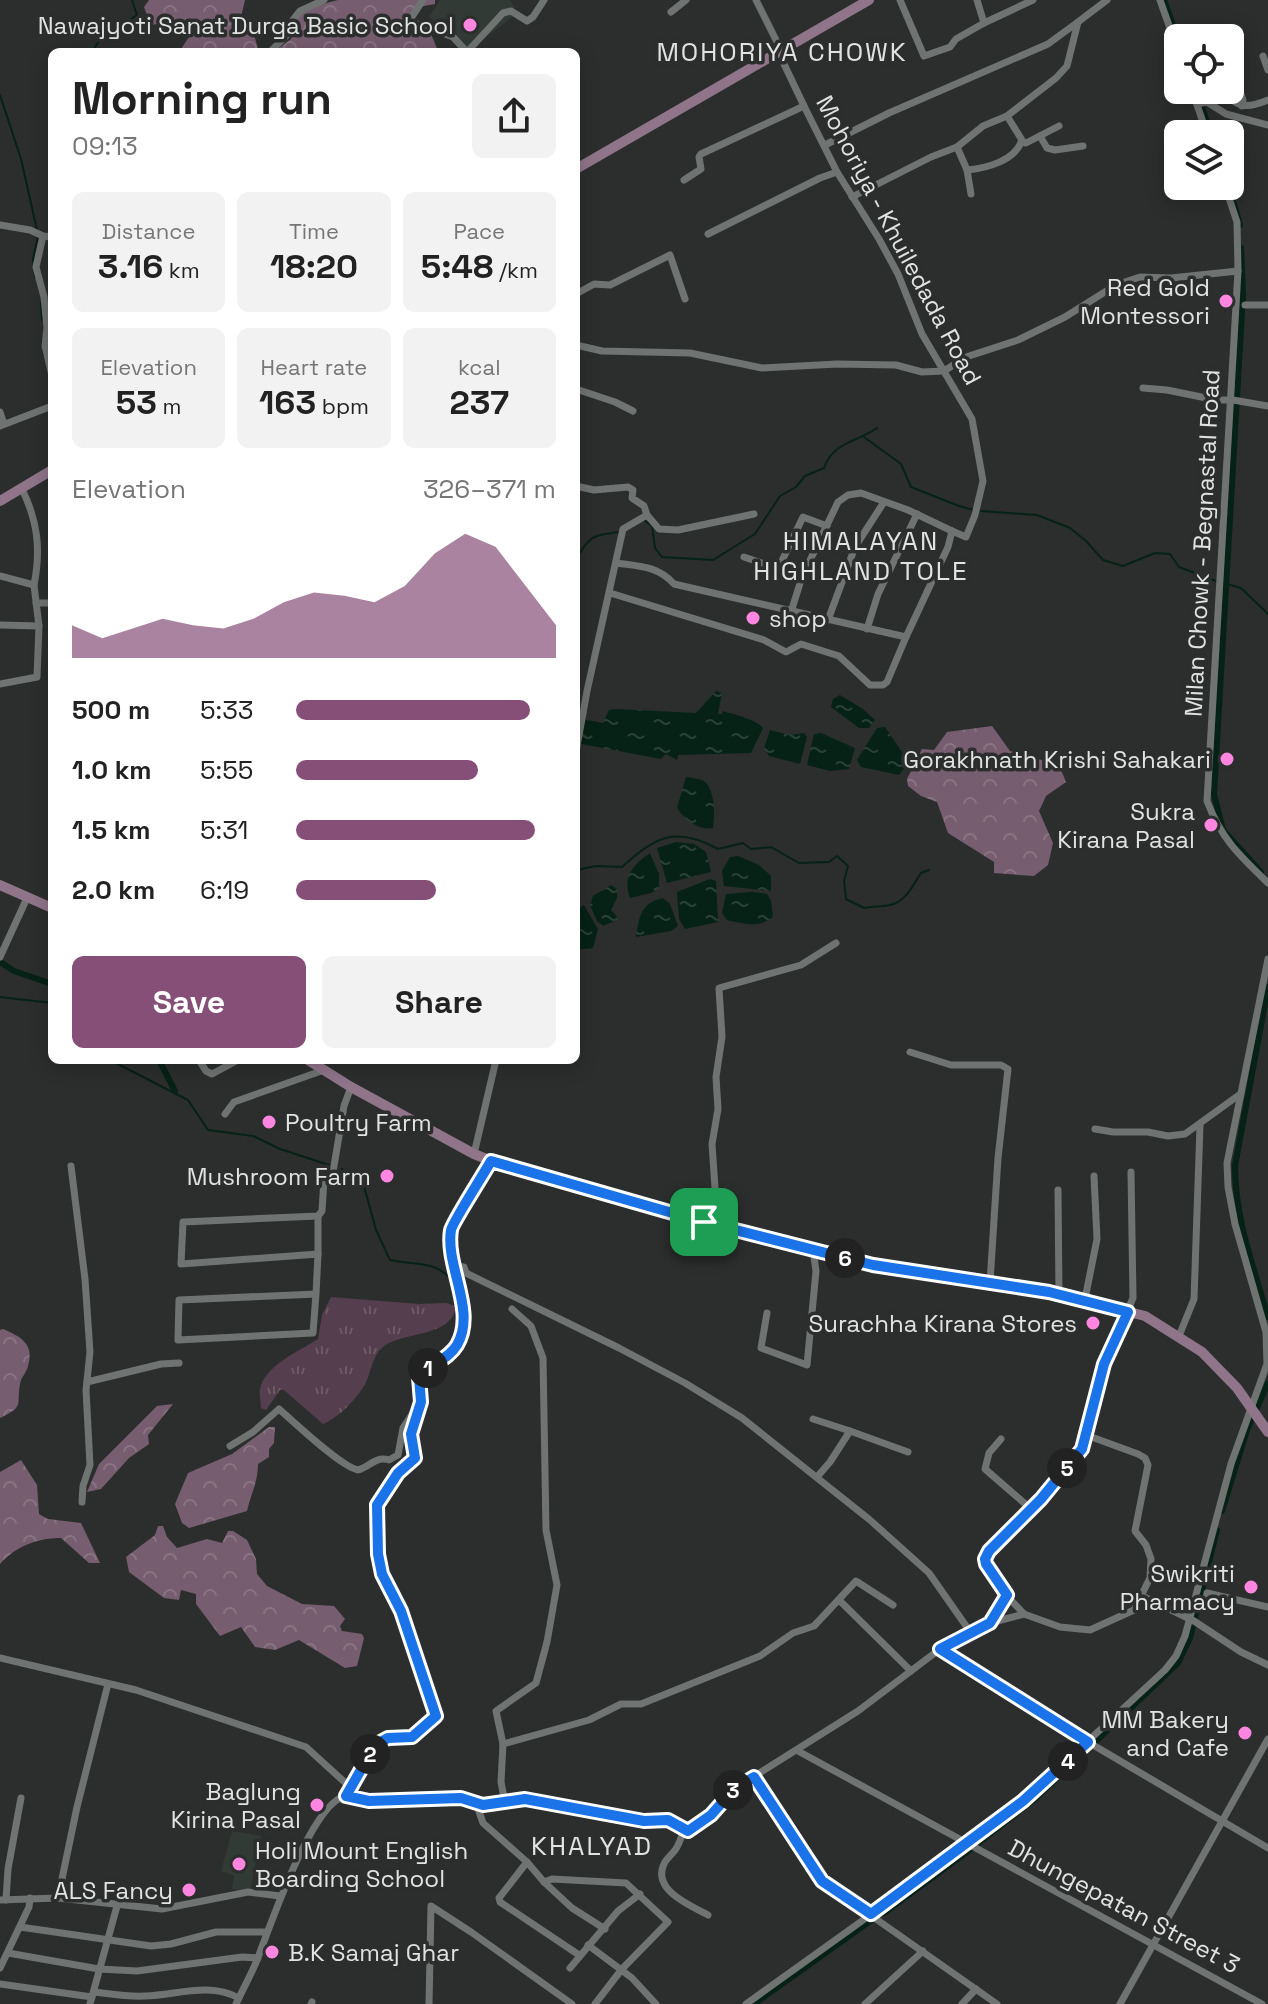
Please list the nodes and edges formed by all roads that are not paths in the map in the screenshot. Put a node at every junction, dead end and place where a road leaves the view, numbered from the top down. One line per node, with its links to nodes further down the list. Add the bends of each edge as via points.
1 (324, 0): 16 (street, via 300,11)
2 (423, 0): 17 (street, via 409,21 453,37)
3 (544, 0): 18 (street, via 527,21 511,11 503,13)
4 (686, 0): 12 (street)
5 (756, 0): 19 (street, Mohoriya - Khuiledada Road)
6 (900, 0): 14 (street, via 924,56 950,47)
7 (977, 0): 14 (street)
8 (1033, 0): 14 (street)
9 (1107, 0): 13 (street)
10 (1160, 0): 15 (street)
11 (866, 1): 19 (main road)
12 (671, 12)
13 (1078, 22): 28 (street, via 1067,66); 34 (street, via 1048,44)
14 (984, 23)
15 (1168, 24)
16 (274, 48)
17 (463, 48)
18 (471, 48)
19 (782, 52): 26 (street, Mohoriya - Khuiledada Road); 37 (main road)
20 (1263, 56): 21 (street)
21 (1268, 70)
22 (1268, 100): 27 (street)
23 (1197, 104): 29 (street)
24 (1210, 104): 30 (street)
25 (1239, 104): 27 (street)
26 (804, 106): 34 (street, Mohoriya - Khuiledada Road); 40 (street, via 701,154 701,169)
27 (1242, 106)
28 (1007, 116): 33 (street); 36 (street, via 983,126)
29 (1202, 120)
30 (1268, 125)
31 (1059, 126): 32 (street)
32 (1040, 136): 33 (street); 35 (street, via 1055,150)
33 (1021, 142): 38 (street, via 1013,155)
34 (825, 145): 39 (street, Mohoriya - Khuiledada Road)
35 (1083, 146)
36 (957, 147): 38 (street); 42 (street)
37 (580, 167)
38 (967, 170): 41 (street)
39 (837, 172): 42 (street, Mohoriya - Khuiledada Road); 45 (street)
40 (684, 180)
41 (971, 194)
42 (852, 197): 56 (street, Mohoriya - Khuiledada Road, via 898,274 922,334)
43 (1230, 200): 47 (street, Milan Chowk - Begnastal Road, via 1237,222)
44 (0, 225): 46 (street)
45 (708, 234)
46 (43, 235): 52 (street, via 36,267)
47 (1238, 271): 56 (street, via 1140,277 1116,285 1065,317); 59 (street, Milan Chowk - Begnastal Road)
48 (580, 292): 49 (street, via 594,284 610,285 670,255)
49 (685, 299)
50 (1245, 305): 51 (street)
51 (1268, 305)
52 (48, 311)
53 (48, 323): 55 (street)
54 (580, 346): 56 (street, via 690,353 762,368 837,364)
55 (48, 359)
56 (944, 371): 74 (street, Mohoriya - Khuiledada Road, via 972,419 983,481 966,537)
57 (1143, 388): 59 (street)
58 (580, 390): 62 (street)
59 (1231, 400): 60 (street); 92 (street, Milan Chowk - Begnastal Road, via 1207,801 1231,847)
60 (1268, 406)
61 (48, 408): 64 (street)
62 (633, 411)
63 (0, 412): 64 (street)
64 (2, 425)
65 (48, 473): 67 (main road)
66 (580, 487): 72 (street, via 628,487)
67 (22, 489): 68 (main road); 80 (street, via 40,552)
68 (0, 501)
69 (884, 502): 71 (street); 73 (street, via 861,493 848,495 838,502); 85 (street, via 855,547)
70 (754, 514): 72 (street, via 678,530 659,529)
71 (917, 514): 74 (street); 88 (street)
72 (647, 515): 76 (street, via 623,533)
73 (827, 526): 77 (street, via 803,517); 79 (street)
74 (952, 531): 89 (street)
75 (744, 557): 77 (street)
76 (616, 563): 81 (street); 84 (street, via 653,568 674,584)
77 (779, 567): 79 (street)
78 (0, 576): 80 (street)
79 (802, 577): 84 (street)
80 (34, 585): 82 (street)
81 (610, 593): 89 (street, via 764,640 786,652 801,644 839,656 870,685 887,682); 91 (street)
82 (36, 603): 83 (street); 87 (street)
83 (48, 603)
84 (791, 612): 85 (street)
85 (828, 620): 88 (street)
86 (0, 625): 87 (street)
87 (39, 626): 90 (street, via 37,677)
88 (867, 629): 89 (street)
89 (906, 637)
90 (0, 684)
91 (580, 726)
92 (1268, 883)
93 (0, 885): 94 (main road)
94 (27, 898): 95 (main road); 97 (street)
95 (48, 906)
96 (836, 943): 117 (street, via 801,965 719,988 715,1188)
97 (0, 957)
98 (1268, 959): 106 (street)
99 (910, 1052): 121 (street, via 951,1065 1008,1069)
100 (202, 1064): 101 (street, via 212,1074)
101 (231, 1064)
102 (314, 1064): 104 (main road)
103 (495, 1064): 110 (street)
104 (324, 1070): 105 (main road); 107 (street, via 234,1102)
105 (351, 1087): 110 (main road); 116 (street)
106 (1239, 1095): 108 (street); 132 (street, via 1228,1187 1268,1348)
107 (225, 1114)
108 (1200, 1126): 109 (street, via 1168,1136); 128 (street, via 1194,1299)
109 (1095, 1129)
110 (474, 1154): 111 (main road)
111 (491, 1161): 117 (main road); 120 (street, via 451,1229)
112 (71, 1166): 130 (street, via 85,1279)
113 (1131, 1172): 126 (street, via 1133,1298)
114 (1094, 1176): 124 (street, via 1097,1239)
115 (1058, 1190): 123 (street)
116 (318, 1216): 119 (street); 119 (street, via 183,1222 181,1264)
117 (704, 1222): 118 (main road)
118 (813, 1250): 121 (main road, via 873,1265); 127 (street, via 816,1271 807,1365 761,1348)
119 (318, 1254): 122 (street)
120 (454, 1266): 131 (street, via 465,1318 461,1335 451,1354 419,1377); 140 (street, via 685,1383 742,1418)
121 (990, 1282): 123 (main road)
122 (316, 1294): 122 (street, via 313,1333 178,1340 179,1300)
123 (1059, 1294): 124 (main road)
124 (1085, 1299): 126 (main road)
125 (512, 1309): 159 (street, via 531,1326 543,1358 546,1530 557,1585 536,1683 496,1711)
126 (1128, 1312): 128 (main road); 136 (street, via 1104,1364)
127 (767, 1313)
128 (1179, 1336): 132 (main road, via 1202,1352)
129 (179, 1363): 130 (street)
130 (87, 1382): 141 (street, via 90,1465)
131 (421, 1402): 138 (street, via 403,1428 398,1455 358,1470 279,1409); 163 (street, via 411,1434 415,1458 377,1505 378,1554 436,1716 412,1737 388,1738 375,1745)
132 (1255, 1413): 135 (main road); 146 (street, via 1231,1464)
133 (813, 1419): 134 (street)
134 (850, 1431): 139 (street); 140 (street)
135 (1268, 1432)
136 (1086, 1435): 142 (street, via 1082,1449); 144 (street, via 1138,1454 1148,1465 1135,1531 1151,1559)
137 (1001, 1439): 142 (street, via 985,1469)
138 (230, 1446)
139 (908, 1452)
140 (817, 1477): 152 (street, via 929,1573)
141 (82, 1502)
142 (1031, 1509): 143 (street, via 985,1559)
143 (1007, 1595): 149 (street); 151 (street)
144 (1142, 1596): 149 (street, via 1134,1610 1090,1630 1060,1627); 150 (street)
145 (839, 1600): 147 (street, via 856,1581); 156 (street); 159 (street, via 814,1626 793,1633 760,1656 641,1704 621,1704 589,1720)
146 (1193, 1602): 148 (street, via 1205,1606 1207,1593); 150 (street)
147 (893, 1605)
148 (1268, 1607)
149 (1024, 1614): 151 (street)
150 (1189, 1618): 155 (street); 160 (street, via 1176,1656)
151 (990, 1623): 152 (street)
152 (971, 1633): 153 (street)
153 (940, 1649): 156 (street); 160 (street)
154 (0, 1658): 157 (street)
155 (1268, 1665)
156 (911, 1671): 161 (street)
157 (108, 1684): 163 (street, via 306,1747); 177 (street)
158 (1268, 1739): 168 (street)
159 (503, 1744): 167 (street)
160 (1092, 1744): 168 (street); 170 (street)
161 (798, 1751): 162 (street); 170 (street, Dhungepatan Street 3)
162 (754, 1777): 169 (street, via 695,1827); 180 (street, via 822,1881)
163 (351, 1788): 164 (street)
164 (346, 1796): 166 (street, via 369,1801 461,1798); 175 (street, via 335,1800 307,1840)
165 (21, 1798): 178 (street)
166 (476, 1803): 167 (street); 172 (street, via 483,1823)
167 (501, 1804): 169 (street, via 525,1799 644,1821 668,1820)
168 (1222, 1821): 171 (street); 186 (street)
169 (684, 1829): 181 (street, via 665,1862 663,1884)
170 (969, 1843): 180 (street); 186 (street, Dhungepatan Street 3)
171 (1268, 1848)
172 (527, 1862): 173 (street); 190 (street, via 500,1902)
173 (544, 1882): 174 (street, via 613,1881); 183 (street)
174 (640, 1894): 183 (street); 195 (street, via 668,1922)
175 (280, 1896): 179 (street, via 248,1892 162,1909); 184 (street)
176 (30, 1898): 177 (street); 178 (street); 182 (street)
177 (58, 1898): 179 (street)
178 (3, 1900)
179 (117, 1906): 185 (street)
180 (871, 1914): 188 (street); 204 (street)
181 (708, 1915)
182 (20, 1927): 185 (street); 189 (street)
183 (605, 1929): 187 (street)
184 (267, 1932): 185 (street, via 216,1932 151,1946); 191 (street)
185 (108, 1941): 194 (street)
186 (1153, 1944): 208 (street); 209 (street, Dhungepatan Street 3)
187 (588, 1945): 190 (street); 195 (street)
188 (923, 1951): 197 (street); 205 (street)
189 (8, 1953): 192 (street); 194 (street)
190 (579, 1955): 193 (street)
191 (258, 1958): 194 (street, via 137,1971); 199 (street)
192 (0, 1968)
193 (570, 1968)
194 (99, 1969): 198 (street)
195 (622, 1969): 202 (street); 203 (street)
196 (0, 1984): 198 (street)
197 (976, 1989): 206 (street); 207 (street)
198 (92, 1998): 199 (street, via 209,1989 227,1992)
199 (237, 2001)
200 (430, 2004): 201 (street, via 431,1906)
201 (572, 2004)
202 (595, 2004)
203 (656, 2004)
204 (746, 2004)
205 (865, 2004)
206 (962, 2004)
207 (997, 2004)
208 (1120, 2004)
209 (1262, 2004)

